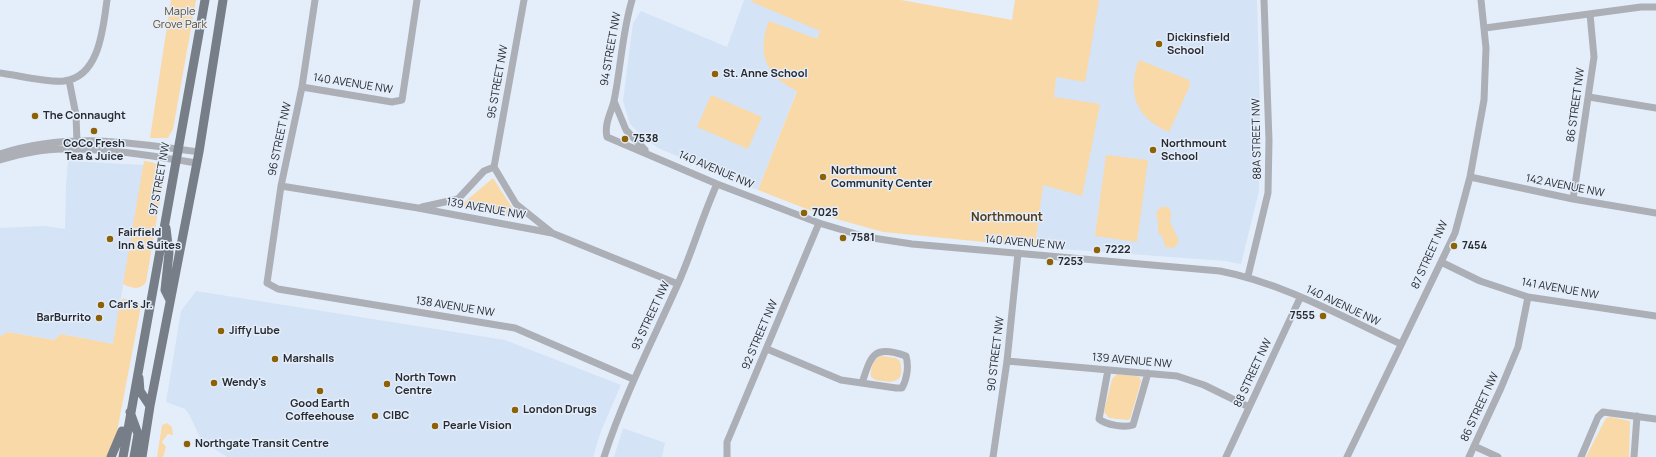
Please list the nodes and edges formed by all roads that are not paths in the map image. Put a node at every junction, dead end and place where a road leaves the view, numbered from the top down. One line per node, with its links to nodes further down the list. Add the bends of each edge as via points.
1 (107, 0): 14 (street, via 98,47 93,59 84,72)
2 (205, 0): 21 (main road, 97 STREET NW)
3 (223, 0): 22 (main road)
4 (315, 0): 15 (street, 96 STREET NW)
5 (417, 0): 15 (street, 140 AVENUE NW, via 402,100 392,102)
6 (524, 0): 28 (street, 95 STREET NW)
7 (632, 0): 17 (street, 94 STREET NW, via 625,25)
8 (1264, 0): 40 (street, 88A STREET NW, via 1269,140 1268,193)
9 (1481, 0): 12 (street, 87 STREET NW)
10 (1656, 7): 11 (street)
11 (1590, 14): 12 (street); 16 (street, 86 STREET NW, via 1594,57)
12 (1485, 28): 29 (street, 87 STREET NW, via 1484,100)
13 (0, 72): 14 (street, via 55,81)
14 (69, 80): 19 (street, via 76,115)
15 (302, 87): 31 (street, 96 STREET NW)
16 (1589, 97): 18 (street); 32 (street, 86 STREET NW)
17 (614, 101): 23 (street, 94 STREET NW, via 626,130); 23 (street, 94 STREET NW, via 605,129 608,137)
18 (1656, 108)
19 (77, 140): 20 (street); 21 (street); 24 (street, via 40,143)
20 (77, 149): 25 (street, via 43,151); 26 (street)
21 (178, 149): 22 (street); 26 (main road, 97 STREET NW)
22 (199, 152): 27 (main road)
23 (648, 153): 30 (street, 140 AVENUE NW)
24 (0, 154)
25 (0, 160)
26 (176, 160): 27 (street); 35 (main road, 97 STREET NW)
27 (196, 163): 45 (main road)
28 (494, 167): 33 (street, via 484,171 458,199); 37 (street, via 516,204)
29 (1470, 177): 32 (street, 142 AVENUE NW); 39 (street, 87 STREET NW, via 1455,232)
30 (717, 184): 36 (street, 140 AVENUE NW); 42 (street, 93 STREET NW)
31 (281, 186): 33 (street, 139 AVENUE NW); 41 (street, 96 STREET NW)
32 (1573, 199): 34 (street, 142 AVENUE NW)
33 (418, 208): 37 (street, 139 AVENUE NW)
34 (1656, 213)
35 (165, 216): 45 (main road, via 169,253 165,290); 50 (main road, 97 STREET NW)
36 (819, 223): 38 (street, 140 AVENUE NW, via 866,237 912,244); 48 (street, 92 STREET NW)
37 (552, 233): 42 (street, 139 AVENUE NW)
38 (1018, 253): 40 (street, 140 AVENUE NW, via 1220,271); 49 (street, 90 STREET NW)
39 (1441, 262): 43 (street, 141 AVENUE NW, via 1480,281); 47 (street, 87 STREET NW)
40 (1248, 276): 44 (street, 140 AVENUE NW)
41 (267, 283): 53 (street, 138 AVENUE NW, via 278,289 515,328)
42 (678, 284): 53 (street, 93 STREET NW)
43 (1528, 297): 46 (street, 141 AVENUE NW); 61 (street, 86 STREET NW, via 1518,347)
44 (1300, 298): 47 (street, 140 AVENUE NW); 56 (street, 88 STREET NW)
45 (170, 300): 55 (main road)
46 (1656, 316)
47 (1401, 344): 71 (street, 87 STREET NW)
48 (767, 349): 54 (street, via 841,380); 68 (street, 92 STREET NW, via 727,442)
49 (1007, 361): 51 (street, 139 AVENUE NW); 69 (street, 90 STREET NW)
50 (138, 365): 55 (main road, via 140,391); 57 (main road, 97 STREET NW)
51 (1108, 370): 52 (street, 139 AVENUE NW); 52 (street, via 1099,419 1102,422 1128,427 1133,425 1136,417)
52 (1148, 373): 56 (street, 139 AVENUE NW, via 1176,376 1204,385)
53 (633, 379): 67 (street, 93 STREET NW)
54 (862, 383): 54 (street, via 902,388 908,362 906,356 875,353 870,359)
55 (150, 406): 60 (main road)
56 (1250, 407): 70 (street, 88 STREET NW)
57 (130, 411): 62 (main road); 63 (main road, 97 STREET NW); 64 (main road, via 138,434)
58 (1637, 416): 59 (street); 74 (street, via 1603,412 1598,417); 75 (street)
59 (1656, 419)
60 (144, 443): 65 (main road); 66 (main road)
61 (1474, 446): 72 (street, 86 STREET NW); 73 (street)
62 (111, 457)
63 (122, 457)
64 (134, 457)
65 (142, 457)
66 (148, 457)
67 (604, 457)
68 (727, 457)
69 (993, 457)
70 (1226, 457)
71 (1347, 457)
72 (1469, 457)
73 (1498, 457)
74 (1581, 457)
75 (1634, 457)

